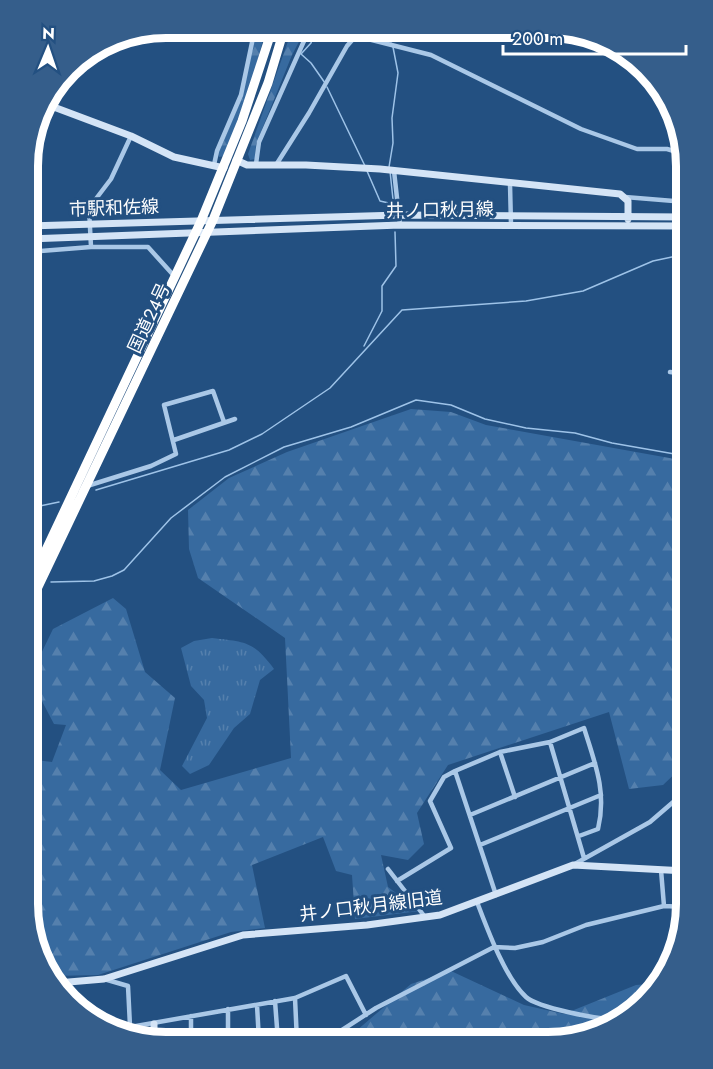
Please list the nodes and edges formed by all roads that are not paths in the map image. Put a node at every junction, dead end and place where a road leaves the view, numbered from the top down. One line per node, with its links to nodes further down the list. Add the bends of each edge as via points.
1 (253, 38): 13 (street, via 241,95 217,151)
2 (269, 38): 13 (highway, 国道24号)
3 (282, 38): 10 (highway, 国道24号)
4 (305, 38): 11 (street, via 259,142)
5 (354, 38): 12 (street)
6 (364, 38): 9 (street, via 430,55 581,129 637,149)
7 (52, 106): 8 (street)
8 (131, 136): 13 (street, via 174,157); 24 (street, via 111,179 89,208)
9 (674, 151)
10 (236, 160): 11 (street); 22 (highway, 国道24号)
11 (256, 164): 12 (street)
12 (276, 165): 14 (street)
13 (219, 166): 23 (highway, 国道24号)
14 (394, 171): 15 (street); 18 (street)
15 (510, 184): 16 (street); 19 (street)
16 (625, 197): 17 (street); 20 (street)
17 (676, 201)
18 (400, 215): 19 (street, 井ノ口秋月線); 22 (street, 井ノ口秋月線); 25 (street)
19 (511, 215): 20 (street, 井ノ口秋月線); 26 (street)
20 (628, 216): 21 (street, 井ノ口秋月線); 27 (street)
21 (676, 217)
22 (213, 220): 23 (street, 井ノ口秋月線); 30 (highway, 国道24号)
23 (201, 221): 24 (street, 市駅和佐線); 31 (highway, 国道24号)
24 (90, 224): 29 (street, 市駅和佐線); 32 (street)
25 (400, 225): 26 (street, 井ノ口秋月線); 30 (street, 井ノ口秋月線)
26 (511, 225): 27 (street, 井ノ口秋月線)
27 (628, 225): 28 (street, 井ノ口秋月線)
28 (676, 225)
29 (38, 226)
30 (206, 233): 31 (street, 井ノ口秋月線); 42 (highway, 国道24号)
31 (195, 234): 32 (street, 市駅和佐線); 36 (highway, 国道24号)
32 (90, 236): 33 (street, 市駅和佐線); 34 (street)
33 (38, 239)
34 (91, 247): 35 (street); 36 (street, via 148,247)
35 (38, 251)
36 (176, 278): 43 (highway, 国道24号)
37 (670, 372): 38 (street)
38 (676, 373)
39 (235, 419): 40 (street)
40 (224, 422): 41 (street); 41 (street, via 213,391 164,405)
41 (174, 440): 42 (street, via 175,455)
42 (87, 486): 43 (street); 45 (highway, 国道24号)
43 (76, 489): 44 (highway, 国道24号)
44 (38, 566)
45 (44, 577): 46 (street); 47 (highway, 国道24号)
46 (38, 580)
47 (38, 589)
48 (550, 742): 49 (street); 50 (street, via 584,728); 52 (street)
49 (500, 752): 51 (street); 54 (street)
50 (595, 763): 52 (street); 53 (street)
51 (455, 771): 57 (street); 65 (street, via 444,777 430,801 451,848)
52 (560, 779): 54 (street); 56 (street)
53 (602, 795): 56 (street); 58 (street, via 598,829)
54 (515, 797): 57 (street)
55 (675, 800): 60 (street, via 650,822)
56 (569, 808): 58 (street); 59 (street)
57 (470, 815): 59 (street)
58 (579, 836): 60 (street)
59 (480, 845): 66 (street)
60 (584, 858): 61 (street)
61 (573, 865): 63 (street, 井ノ口秋月線旧道); 66 (street, 井ノ口秋月線旧道)
62 (388, 869): 65 (street)
63 (661, 870): 64 (street, 井ノ口秋月線旧道); 68 (street)
64 (675, 871)
65 (398, 881): 70 (street)
66 (496, 895): 67 (street, 井ノ口秋月線旧道)
67 (477, 902): 70 (street, 井ノ口秋月線旧道); 71 (street)
68 (664, 906): 69 (street); 71 (street, via 586,925 543,942 515,948)
69 (675, 907)
70 (425, 917): 72 (street, 井ノ口秋月線旧道, via 230,938)
71 (494, 947): 78 (street); 80 (street, via 526,997 539,1004)
72 (104, 979): 73 (street, 井ノ口秋月線旧道); 82 (street, via 128,986)
73 (64, 982)
74 (295, 998): 75 (street); 78 (street, via 346,976); 88 (street)
75 (275, 1002): 76 (street); 87 (street)
76 (257, 1005): 77 (street); 86 (street)
77 (228, 1010): 79 (street); 85 (street)
78 (366, 1015): 89 (street)
79 (191, 1016): 81 (street); 84 (street)
80 (605, 1018)
81 (154, 1024): 82 (street); 83 (street)
82 (130, 1026)
83 (154, 1030)
84 (191, 1031)
85 (228, 1031)
86 (258, 1031)
87 (277, 1031)
88 (297, 1031)
89 (341, 1031)

